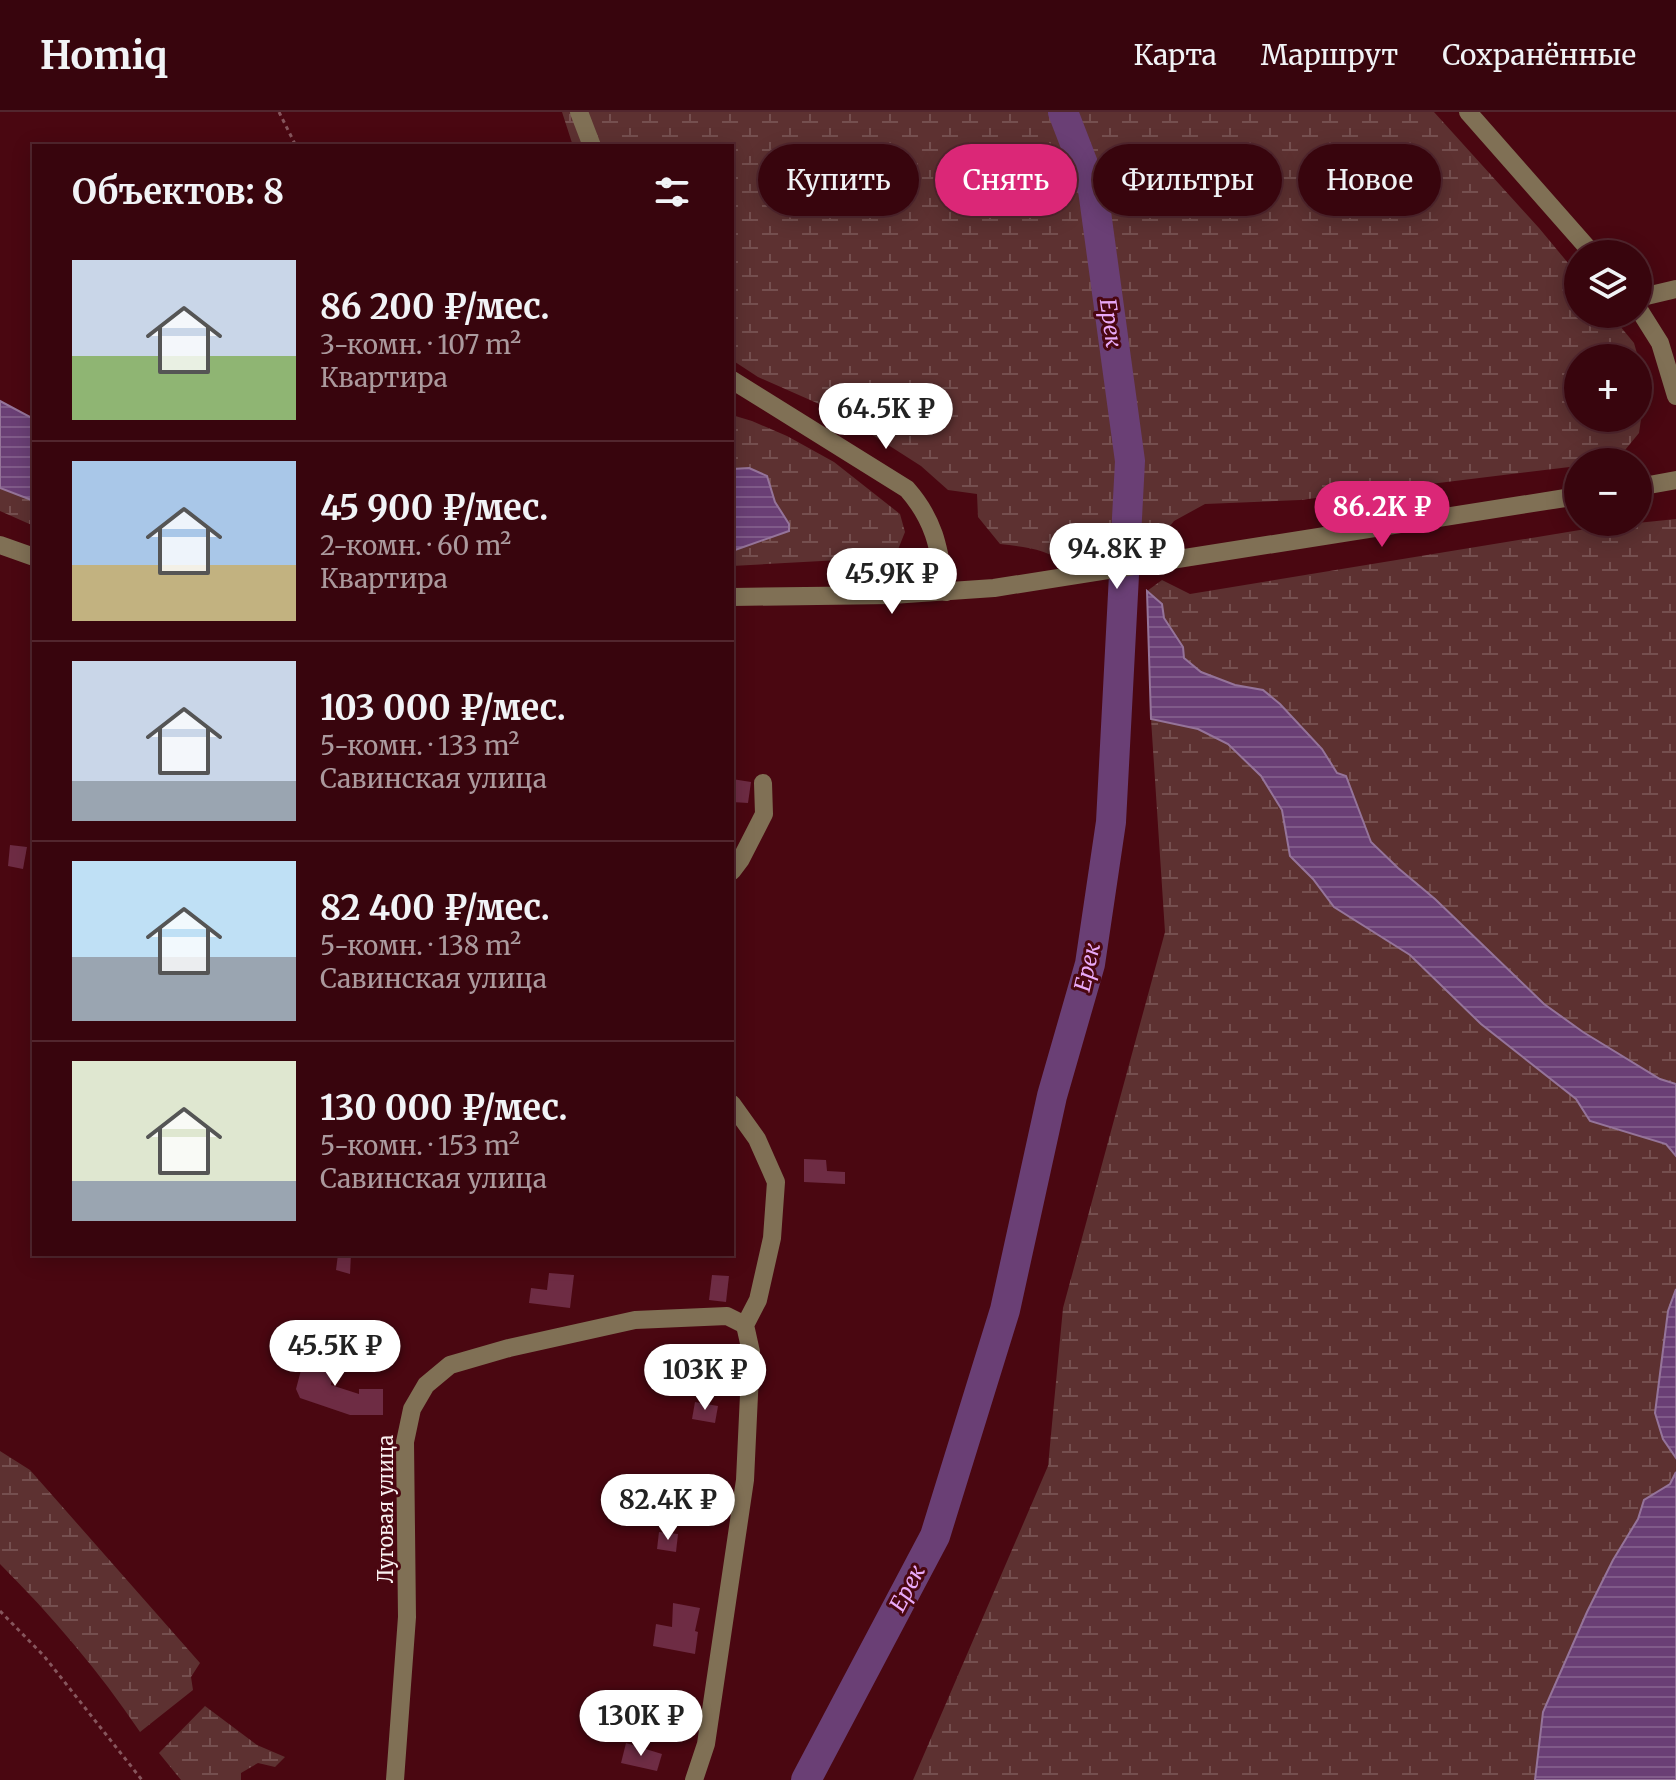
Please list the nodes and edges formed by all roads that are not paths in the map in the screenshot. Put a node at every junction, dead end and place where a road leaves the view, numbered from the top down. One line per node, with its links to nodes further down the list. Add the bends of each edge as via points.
1 (579, 112): 3 (street)
2 (1468, 112): 4 (street)
3 (591, 144)
4 (1581, 240)
5 (1676, 289): 6 (street)
6 (1652, 295)
7 (1651, 328): 9 (street)
8 (734, 381): 15 (street, via 907,489 937,537)
9 (1676, 396)
10 (1676, 480): 11 (street)
11 (1652, 484)
12 (1564, 498): 15 (street, via 1048,581)
13 (0, 545): 14 (street)
14 (32, 556)
15 (946, 592): 16 (street)
16 (734, 597)
17 (763, 783): 18 (street, via 764,814)
18 (734, 868)
19 (734, 1107): 20 (street, via 757,1139 776,1182 772,1238 758,1300)
20 (745, 1325): 21 (street, Луговая улица, via 727,1316 635,1320 450,1365 426,1385 412,1409 405,1442 407,1617); 22 (street, via 751,1352 745,1480 706,1744)
21 (395, 1780)
22 (694, 1780)

